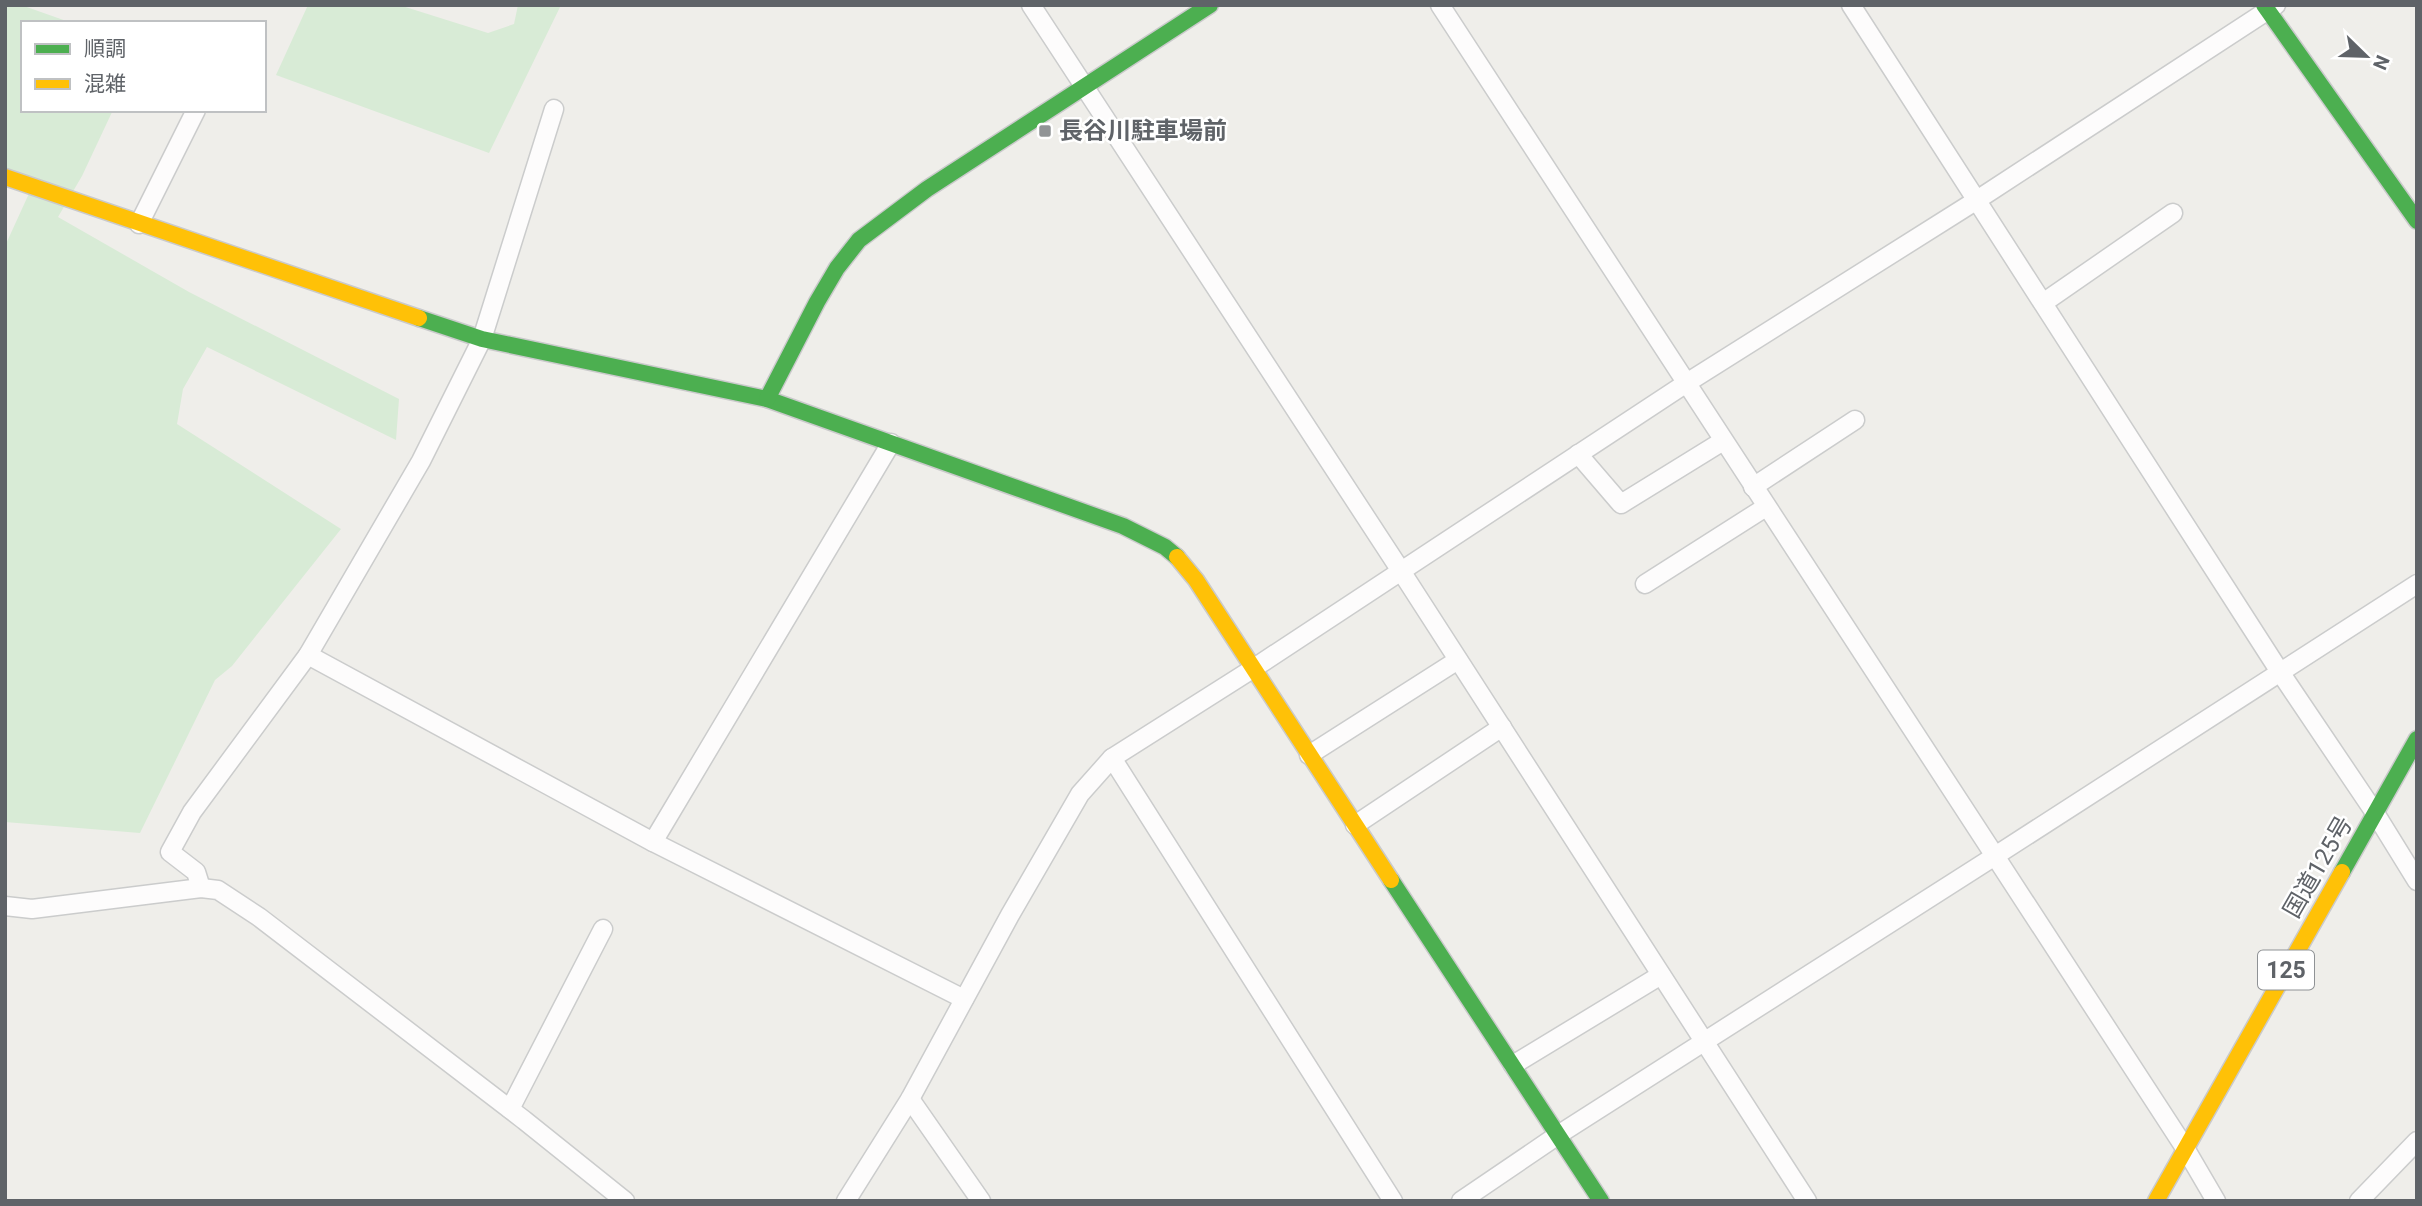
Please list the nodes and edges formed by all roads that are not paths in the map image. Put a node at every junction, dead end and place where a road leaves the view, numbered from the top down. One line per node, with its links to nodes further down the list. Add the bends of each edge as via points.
1 (1210, 5): 6 (main road)
2 (1440, 5): 16 (street)
3 (1851, 5): 10 (street)
4 (2269, 7): 10 (street); 12 (main road)
5 (1039, 8): 6 (street)
6 (1083, 87): 17 (main road, via 927,189 859,240 817,302); 24 (street)
7 (554, 109): 15 (street)
8 (195, 112): 13 (street)
9 (5, 177): 13 (main road)
10 (1978, 200): 14 (street); 16 (street)
11 (2173, 213): 14 (street)
12 (2417, 221)
13 (138, 223): 15 (main road)
14 (2043, 303): 30 (street)
15 (482, 339): 17 (main road); 27 (street, via 421,461)
16 (1685, 384): 19 (street); 21 (street)
17 (767, 399): 20 (main road)
18 (1855, 421): 22 (street)
19 (1723, 440): 21 (street, via 1621,504); 22 (street)
20 (891, 443): 29 (main road, via 1110,521 1165,547 1196,580); 37 (street)
21 (1578, 454): 24 (street)
22 (1754, 487): 23 (street)
23 (1766, 507): 26 (street); 38 (street)
24 (1401, 571): 28 (street); 29 (street)
25 (2417, 583): 30 (street)
26 (1645, 584)
27 (309, 655): 37 (street); 40 (street, via 192,812 170,852 196,872)
28 (1458, 660): 31 (street); 33 (street)
29 (1254, 668): 33 (main road); 34 (street)
30 (2280, 672): 35 (street); 38 (street)
31 (1502, 727): 36 (street); 43 (street)
32 (2417, 739): 35 (main road, 国道125号 / 125)
33 (1309, 755): 36 (main road)
34 (1112, 758): 44 (street, via 1080,794); 55 (street)
35 (2375, 813): 39 (street); 51 (main road, 国道125号 / 125)
36 (1355, 825): 46 (main road)
37 (653, 842): 44 (street)
38 (1995, 856): 45 (street); 51 (street)
39 (2417, 881)
40 (201, 888): 41 (street, via 32,909); 48 (street, via 218,890 260,917)
41 (5, 906)
42 (603, 929): 48 (street)
43 (1661, 975): 45 (street); 46 (street)
44 (964, 999): 47 (street)
45 (1704, 1043): 49 (street); 58 (street)
46 (1513, 1065): 49 (main road)
47 (911, 1099): 53 (street); 54 (street)
48 (510, 1109): 52 (street)
49 (1558, 1135): 56 (street); 57 (main road)
50 (2417, 1141): 61 (street)
51 (2185, 1148): 59 (main road, 国道125号 / 125); 60 (street)
52 (625, 1201)
53 (846, 1201)
54 (981, 1201)
55 (1393, 1201)
56 (1461, 1201)
57 (1601, 1201)
58 (1807, 1201)
59 (2156, 1201)
60 (2216, 1201)
61 (2359, 1201)

